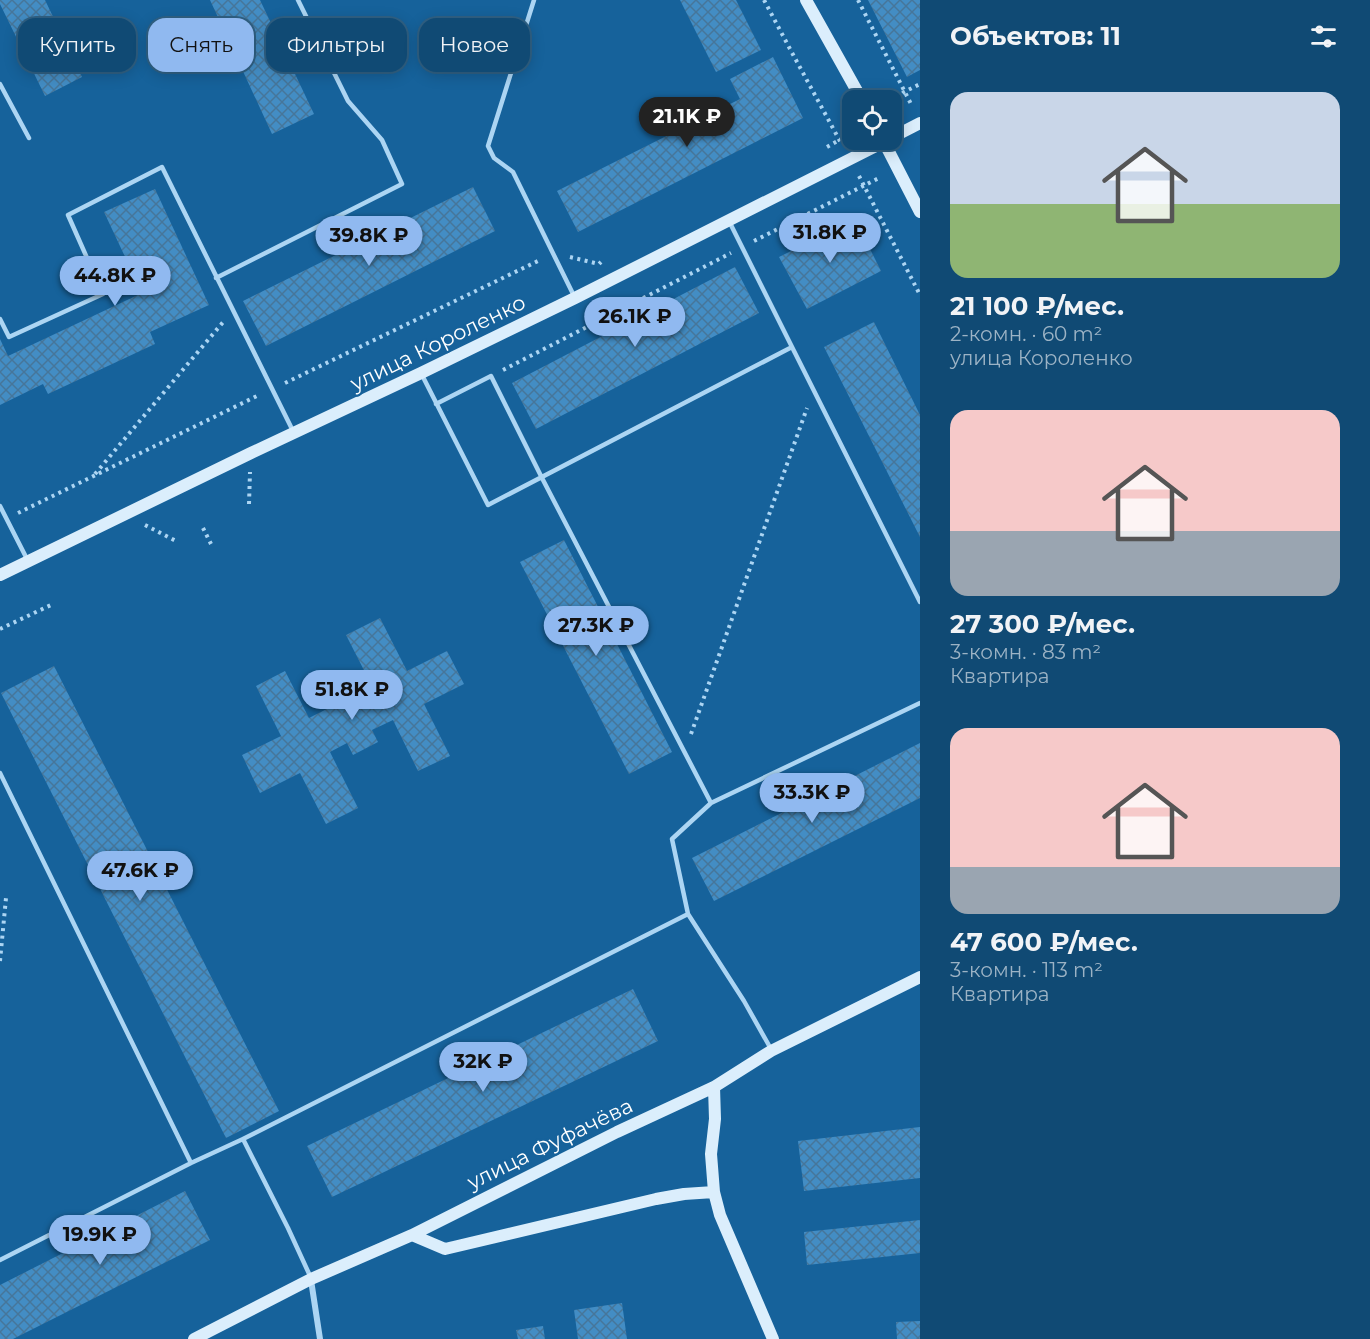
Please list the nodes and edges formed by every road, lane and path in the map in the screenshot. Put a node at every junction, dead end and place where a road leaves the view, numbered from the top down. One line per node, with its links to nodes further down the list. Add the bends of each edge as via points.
1 (298, 0): 26 (lane, via 348,101 382,140 402,184)
2 (534, 0): 24 (lane, via 488,146 494,158 513,172)
3 (765, 0): 14 (path)
4 (806, 0): 8 (street)
5 (858, 0): 9 (path)
6 (0, 84): 13 (lane)
7 (920, 84): 9 (path)
8 (856, 90)
9 (904, 92): 10 (path)
10 (915, 111)
11 (920, 123): 12 (street, улица Короленко)
12 (902, 132)
13 (29, 138)
14 (840, 140): 17 (path); 18 (path)
15 (866, 150): 18 (street, улица Короленко)
16 (891, 150): 19 (street)
17 (819, 151)
18 (850, 158): 20 (path); 22 (street, улица Короленко)
19 (898, 169): 20 (path); 21 (street)
20 (864, 186): 23 (path); 27 (path)
21 (920, 212)
22 (729, 221): 23 (lane); 28 (street, улица Короленко)
23 (742, 247): 31 (lane); 33 (path)
24 (553, 254): 25 (path, via 598,264); 28 (lane); 34 (path)
25 (609, 258)
26 (216, 279): 29 (lane); 30 (lane, via 162,167 68,215 103,294 9,337)
27 (920, 295)
28 (575, 298): 32 (street, улица Короленко)
29 (232, 311): 34 (lane); 39 (path)
30 (0, 319)
31 (792, 346): 35 (lane); 40 (lane)
32 (421, 373): 36 (lane); 37 (street, улица Короленко)
33 (491, 376): 36 (lane); 40 (lane)
34 (272, 389): 37 (lane); 39 (path)
35 (813, 390): 50 (lane); 54 (path)
36 (436, 404): 40 (lane, via 488,505)
37 (294, 434): 38 (street, улица Короленко)
38 (251, 453): 41 (path); 43 (street, улица Короленко)
39 (93, 477): 44 (path)
40 (542, 478): 54 (lane)
41 (249, 504)
42 (0, 506): 44 (lane)
43 (124, 514): 46 (path); 48 (street, улица Короленко)
44 (7, 519): 48 (lane)
45 (203, 528): 47 (path)
46 (176, 541)
47 (211, 544)
48 (28, 561): 49 (street, улица Короленко)
49 (0, 575)
50 (920, 602)
51 (51, 604): 52 (path)
52 (0, 629)
53 (920, 703): 56 (lane)
54 (685, 751): 56 (lane)
55 (0, 773): 64 (lane)
56 (711, 803): 58 (lane, via 672,839)
57 (6, 898): 59 (path)
58 (688, 914): 61 (lane); 63 (lane)
59 (0, 961)
60 (920, 977): 61 (street, улица Фуфачёва)
61 (771, 1051): 62 (street, улица Фуфачёва)
62 (714, 1087): 65 (street); 66 (street, улица Фуфачёва)
63 (243, 1138): 64 (lane); 68 (lane)
64 (191, 1162): 67 (lane)
65 (714, 1192): 66 (street, via 656,1199 444,1249); 71 (street)
66 (412, 1235): 68 (street, улица Фуфачёва)
67 (0, 1260)
68 (311, 1279): 69 (street, улица Фуфачёва); 70 (street)
69 (194, 1339)
70 (320, 1339)
71 (773, 1339)

